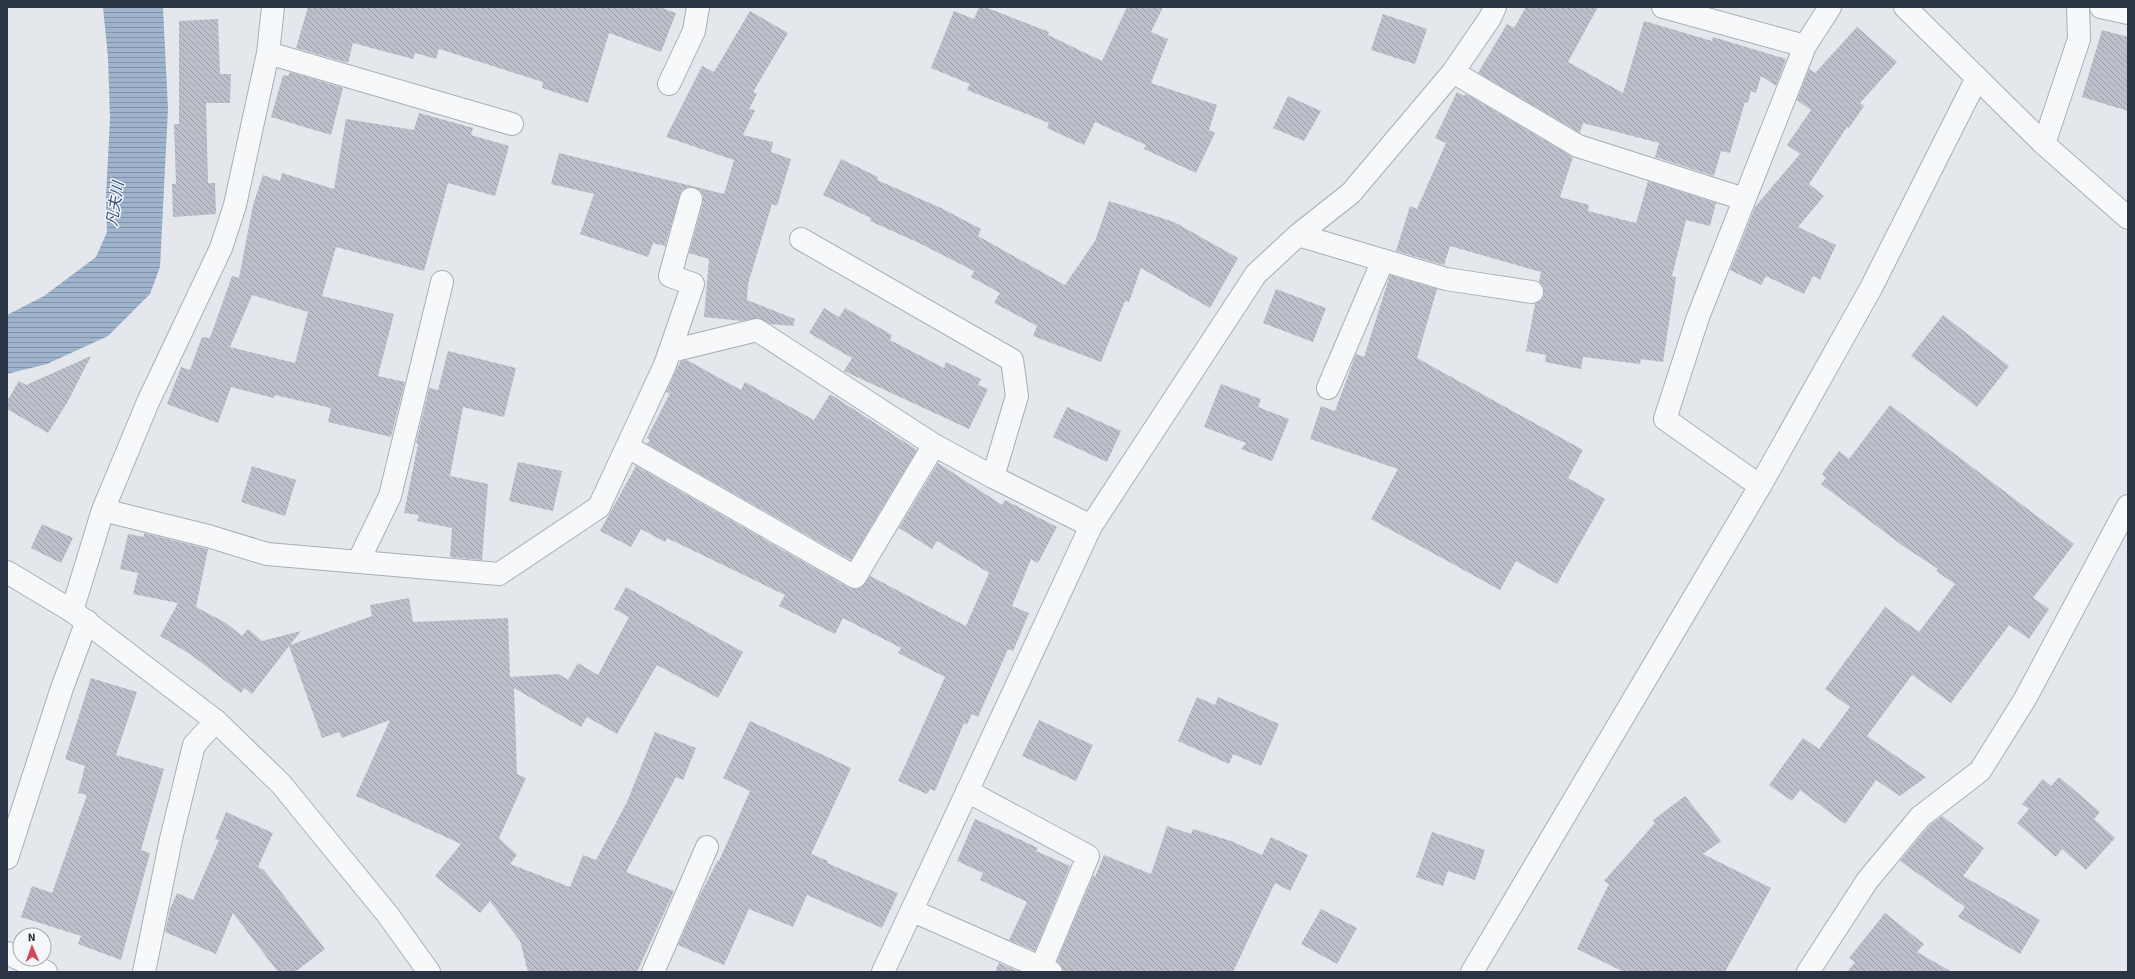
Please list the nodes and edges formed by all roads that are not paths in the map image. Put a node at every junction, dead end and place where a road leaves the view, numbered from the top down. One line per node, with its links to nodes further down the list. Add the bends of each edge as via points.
1 (273, 7): 11 (street)
2 (698, 7): 14 (street, via 694,31)
3 (1495, 7): 12 (street)
4 (1663, 7): 10 (street)
5 (1830, 7): 10 (street)
6 (1905, 7): 13 (street)
7 (2078, 7): 16 (street, via 2079,38)
8 (2101, 7): 9 (street)
9 (2128, 13)
10 (1805, 46): 18 (street)
11 (268, 53): 15 (street); 32 (street, via 235,205 221,248 148,402)
12 (1453, 72): 18 (street, via 1578,146); 20 (street, via 1351,194)
13 (1977, 78): 16 (street); 30 (street, via 1871,288)
14 (669, 84)
15 (512, 124)
16 (2044, 144): 19 (street)
17 (691, 199): 25 (street, via 670,276 693,284)
18 (1744, 200): 30 (street, via 1698,317 1666,419)
19 (2128, 218)
20 (1298, 235): 22 (street); 33 (street, via 1256,274)
21 (801, 240): 29 (street, via 1012,360 1017,396)
22 (1383, 260): 24 (street, via 1446,279); 26 (street)
23 (442, 282): 34 (street, via 390,496)
24 (1532, 292)
25 (671, 351): 27 (street, via 757,330); 28 (street)
26 (1328, 388)
27 (934, 445): 28 (street, via 855,577); 29 (street)
28 (628, 447): 34 (street, via 599,507 499,574)
29 (994, 477): 33 (street)
30 (1760, 486): 49 (street)
31 (2128, 506): 50 (street, via 2025,699 1980,771 1920,817 1867,881)
32 (103, 510): 34 (street, via 208,536 267,554); 36 (street)
33 (1091, 526): 38 (street)
34 (358, 562)
35 (7, 572): 36 (street)
36 (79, 616): 37 (street); 40 (street, via 62,688)
37 (216, 721): 45 (street, via 194,745 171,839); 46 (street, via 281,784 388,915)
38 (967, 791): 41 (street); 43 (street, via 1088,856)
39 (708, 847): 47 (street)
40 (7, 858)
41 (913, 911): 43 (street); 48 (street)
42 (7, 953): 44 (street)
43 (1046, 970)
44 (46, 972)
45 (144, 972)
46 (429, 972)
47 (653, 972)
48 (883, 972)
49 (1472, 972)
50 (1808, 972)

